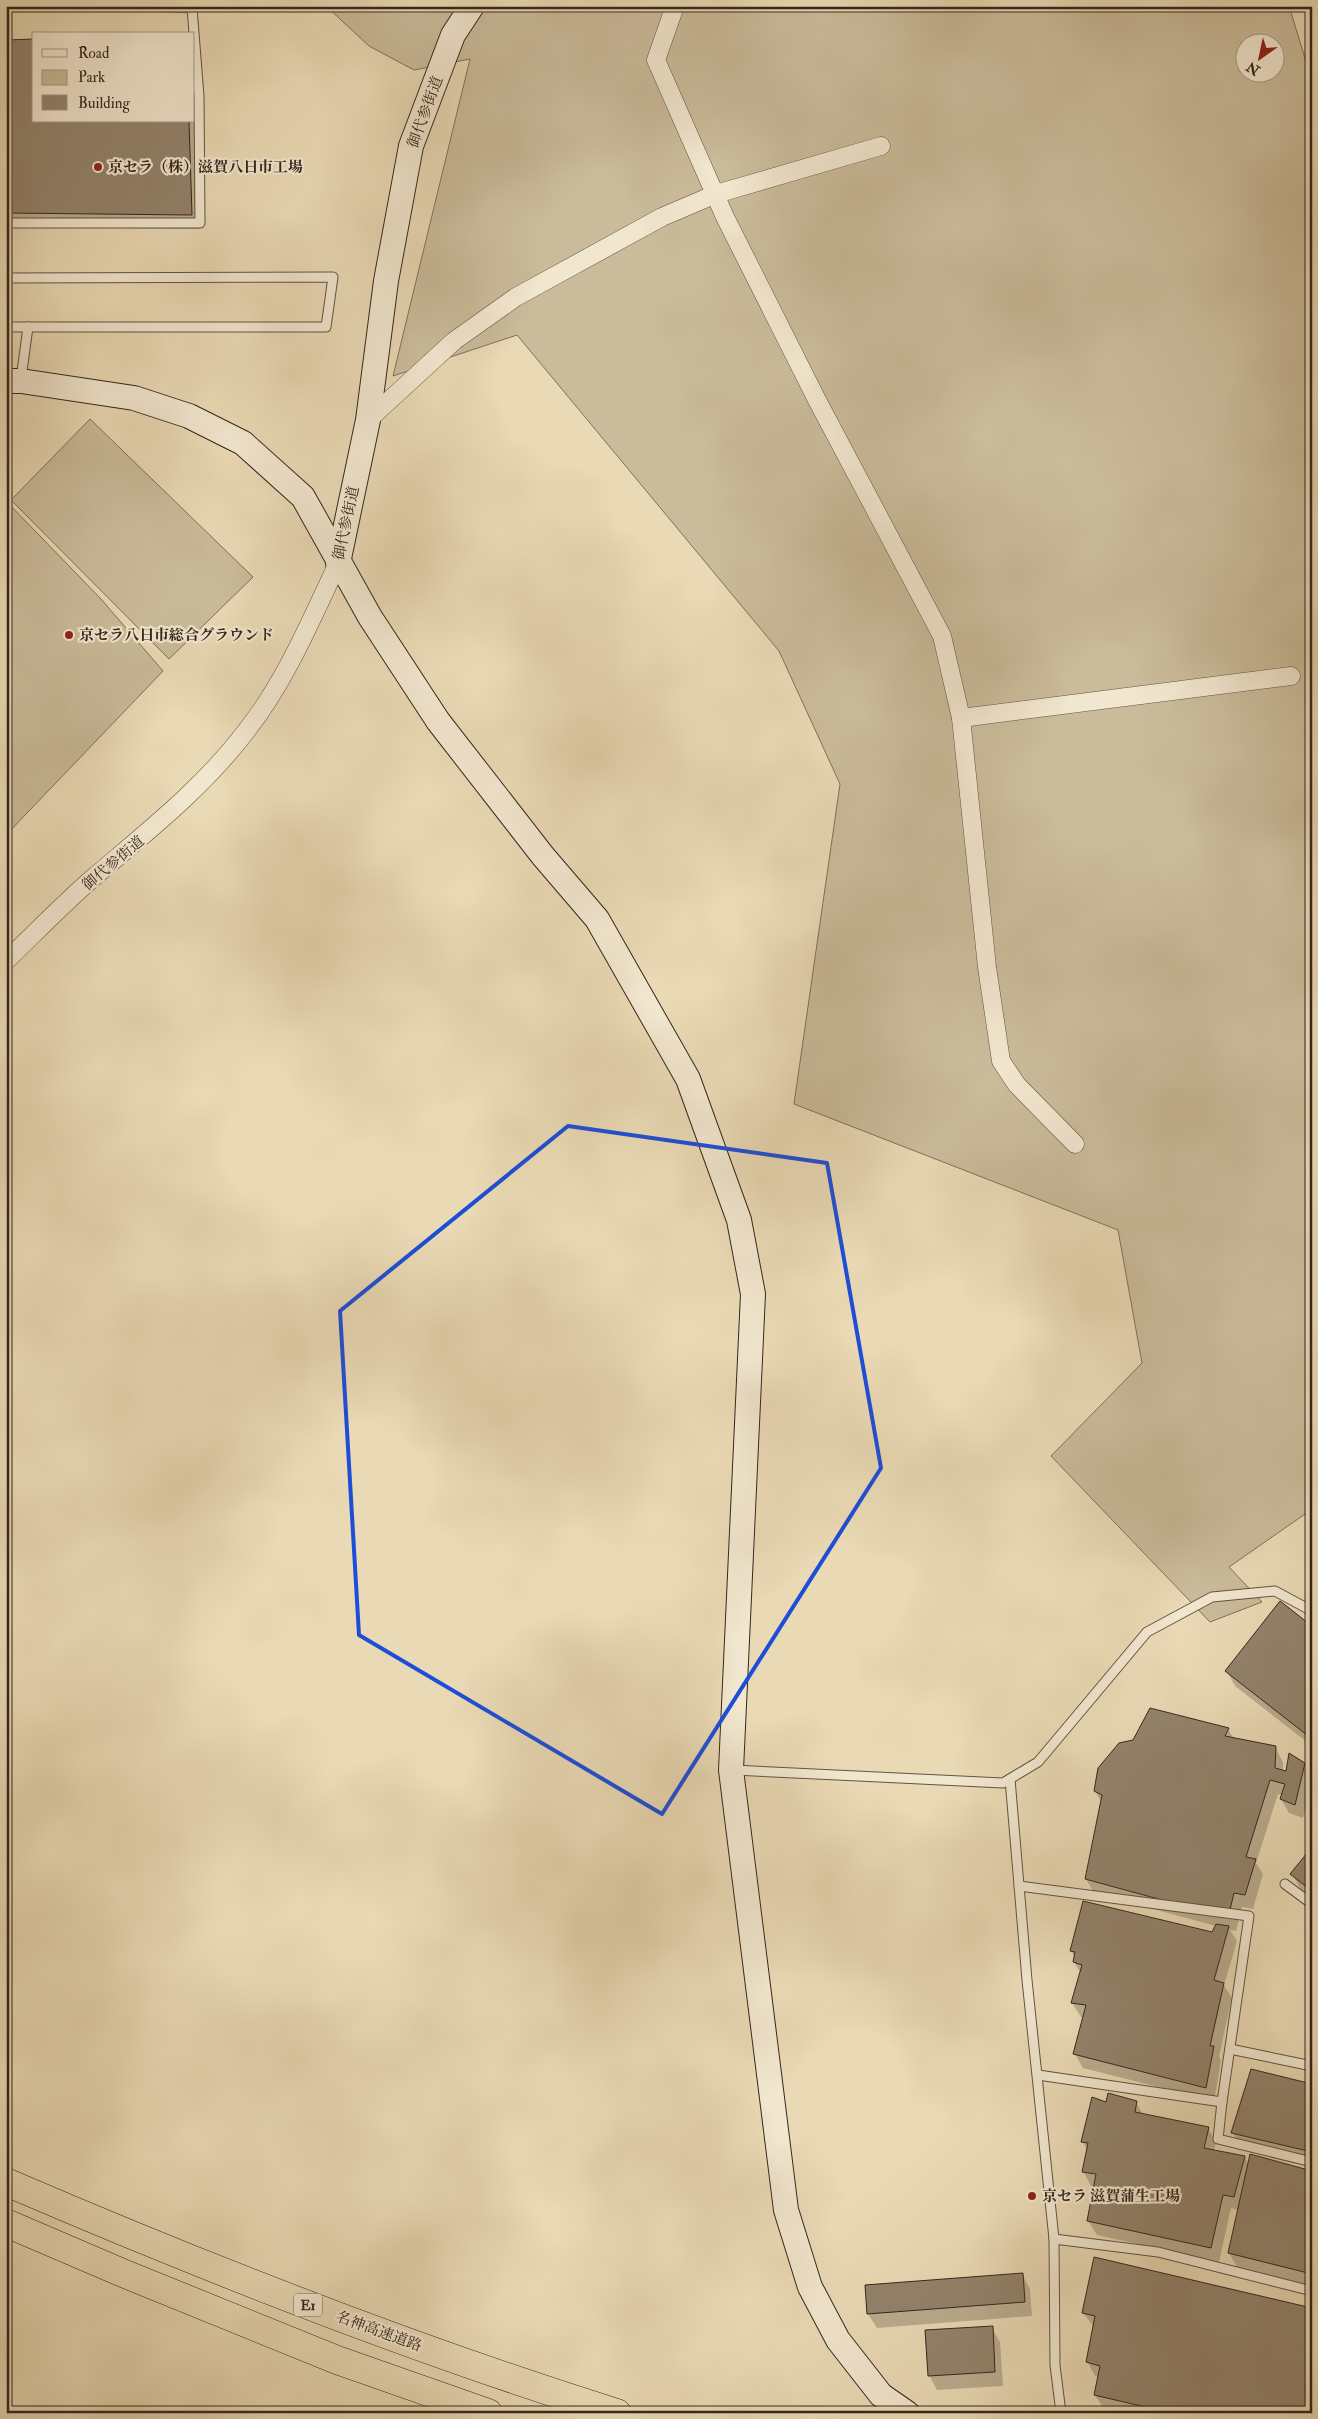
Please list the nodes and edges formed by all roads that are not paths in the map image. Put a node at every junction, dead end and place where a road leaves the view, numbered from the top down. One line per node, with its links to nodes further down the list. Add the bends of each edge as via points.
1 (146, 6): 4 (lane, via 192,8)
2 (472, 6): 13 (street, 御代参街道, via 453,36 411,146 386,281)
3 (674, 6): 7 (street, via 656,60)
4 (194, 32)
5 (195, 46): 8 (lane, via 199,96 200,223)
6 (881, 146): 7 (street)
7 (716, 194): 13 (street, via 662,217 516,297 454,341); 16 (street, via 817,400 942,636)
8 (6, 223)
9 (6, 278): 11 (lane, via 333,277 326,328)
10 (6, 327): 11 (lane)
11 (28, 327): 12 (lane)
12 (14, 381): 14 (street, via 134,398 189,416 243,443 303,498)
13 (368, 420): 14 (street, 御代参街道)
14 (338, 563): 17 (street, 御代参街道, via 288,667 224,758 155,827 93,878); 20 (street, via 438,721 543,856 597,919 688,1079 739,1220 753,1294)
15 (1291, 676): 16 (street)
16 (961, 718): 18 (street, via 987,967 1002,1060 1017,1085)
17 (6, 962)
18 (1075, 1144)
19 (1312, 1611): 21 (lane, via 1275,1591 1212,1597 1147,1632 1038,1762)
20 (731, 1770): 21 (lane, via 1003,1783); 36 (street, via 786,2210 810,2287 838,2340 881,2395)
21 (1010, 1779): 23 (lane)
22 (1285, 1884): 24 (lane)
23 (1019, 1886): 25 (lane, via 1249,1916); 27 (lane)
24 (1312, 1904)
25 (1230, 2049): 26 (lane); 28 (lane)
26 (1312, 2066)
27 (1038, 2075): 28 (lane); 32 (lane)
28 (1222, 2102): 29 (lane, via 1218,2139)
29 (1312, 2162)
30 (6, 2182): 35 (highway, 名神高速道路 / E1, via 137,2238 351,2322)
31 (6, 2223): 34 (highway, via 337,2360)
32 (1054, 2239): 33 (lane, via 1158,2252); 37 (lane, via 1055,2365)
33 (1312, 2291)
34 (488, 2413)
35 (617, 2413)
36 (907, 2413)
37 (1061, 2413)

